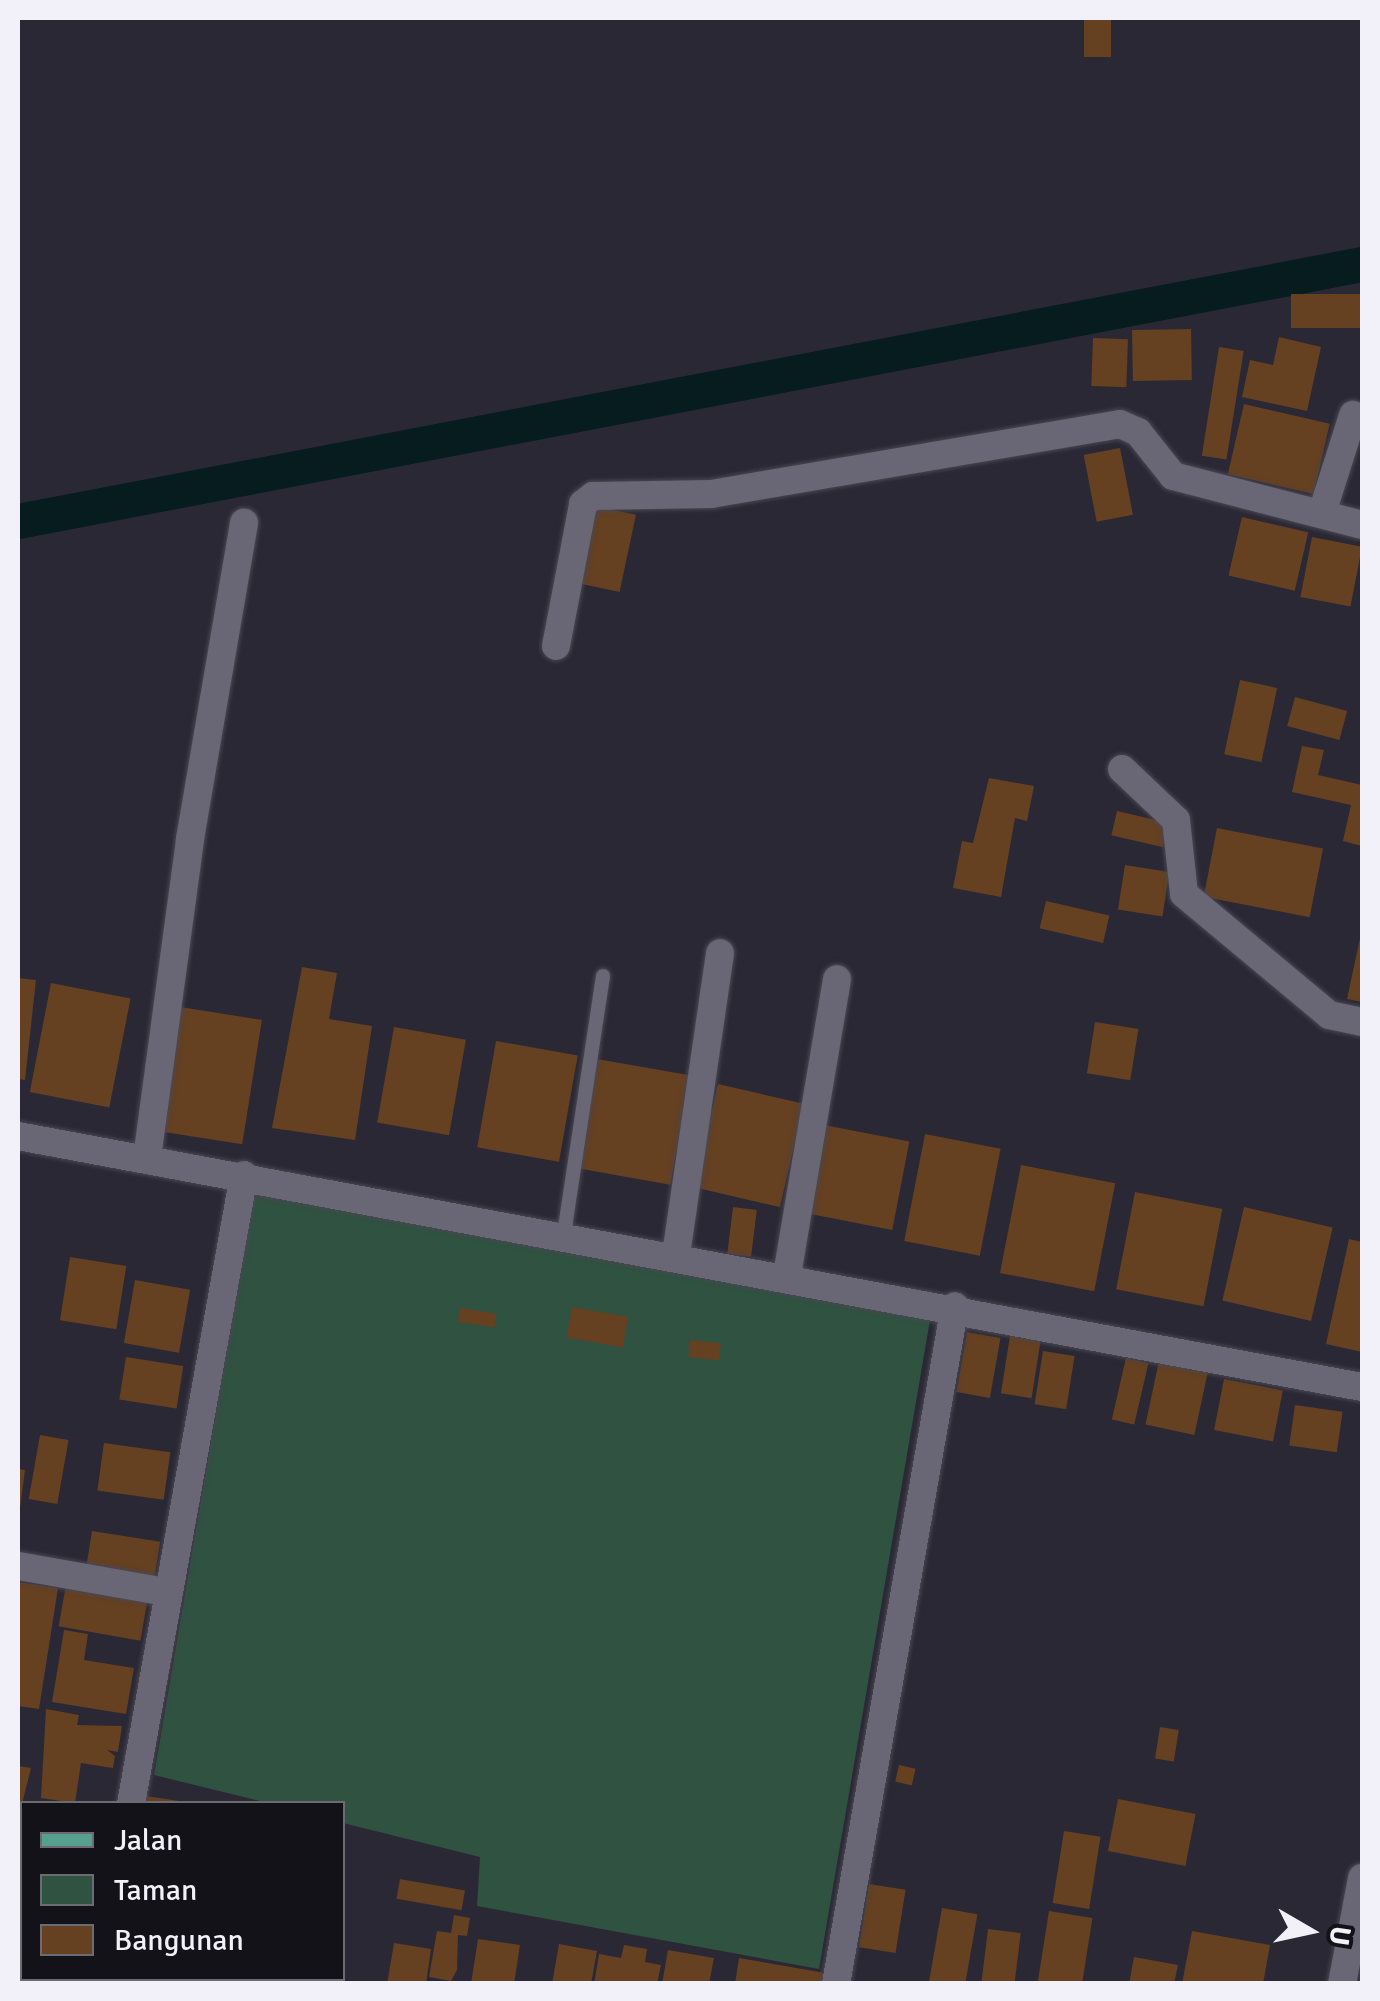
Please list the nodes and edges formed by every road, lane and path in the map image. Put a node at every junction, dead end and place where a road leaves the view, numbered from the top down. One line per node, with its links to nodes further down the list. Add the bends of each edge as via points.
1 (1353, 415): 2 (street)
2 (1322, 514): 4 (street); 5 (street, via 1172,476 1138,432 1120,424 710,494 593,496 583,504)
3 (244, 523): 12 (street, via 190,839)
4 (1362, 525)
5 (556, 646)
6 (1122, 769): 10 (street, via 1176,820 1184,894 1329,1014)
7 (720, 953): 15 (street)
8 (603, 976): 14 (lane)
9 (837, 979): 16 (street)
10 (1362, 1022)
11 (18, 1136): 12 (street)
12 (146, 1158): 13 (street)
13 (244, 1175): 14 (street); 20 (street)
14 (564, 1234): 15 (street)
15 (676, 1255): 16 (street)
16 (787, 1275): 17 (street)
17 (956, 1306): 18 (street); 23 (street)
18 (1362, 1386)
19 (18, 1566): 20 (street)
20 (165, 1592): 21 (street)
21 (131, 1801)
22 (1362, 1878): 24 (street)
23 (836, 1984)
24 (1342, 1984)

